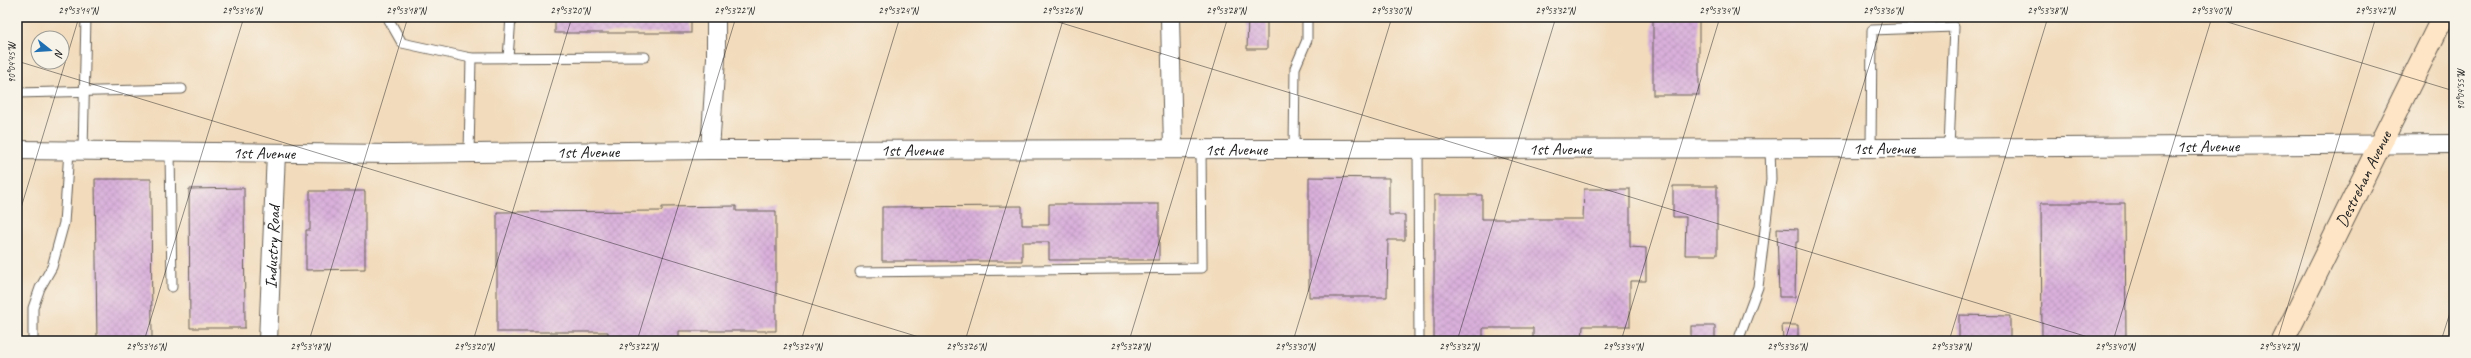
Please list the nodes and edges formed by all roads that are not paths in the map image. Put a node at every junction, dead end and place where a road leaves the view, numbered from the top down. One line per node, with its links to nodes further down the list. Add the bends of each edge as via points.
1 (86, 17): 12 (lane)
2 (389, 17): 9 (lane, via 402,43)
3 (511, 17): 10 (lane)
4 (716, 17): 24 (street)
5 (1170, 17): 21 (street)
6 (1307, 17): 16 (lane, via 1307,40 1295,68)
7 (2443, 17): 15 (main road, Destrehan Avenue)
8 (645, 57): 10 (lane)
9 (471, 58): 10 (lane); 28 (lane)
10 (508, 58)
11 (182, 89): 12 (lane)
12 (84, 92): 13 (lane); 25 (lane)
13 (17, 93)
14 (2454, 144): 15 (street, 1st Avenue)
15 (2380, 145): 20 (street, 1st Avenue); 35 (main road, Destrehan Avenue)
16 (1294, 148): 17 (street, 1st Avenue); 22 (street, 1st Avenue)
17 (1418, 148): 18 (street, 1st Avenue); 33 (lane)
18 (1770, 148): 19 (street, 1st Avenue); 34 (lane, via 1770,180 1758,287)
19 (1871, 148): 20 (street, 1st Avenue); 20 (lane, via 1872,30 1954,27)
20 (1949, 148)
21 (1174, 149): 22 (street, 1st Avenue); 24 (street, 1st Avenue)
22 (1201, 149): 29 (lane, via 1202,268)
23 (17, 150): 25 (street, 1st Avenue)
24 (710, 150): 28 (street, 1st Avenue)
25 (76, 151): 26 (street, 1st Avenue); 31 (lane, via 64,223 52,267 40,288 33,308)
26 (170, 152): 27 (street, 1st Avenue); 30 (lane)
27 (276, 153): 28 (street, 1st Avenue); 32 (street, Industry Road)
28 (468, 154)
29 (860, 272)
30 (172, 287)
31 (33, 341)
32 (268, 341)
33 (1419, 341)
34 (1738, 341)
35 (2283, 341)

